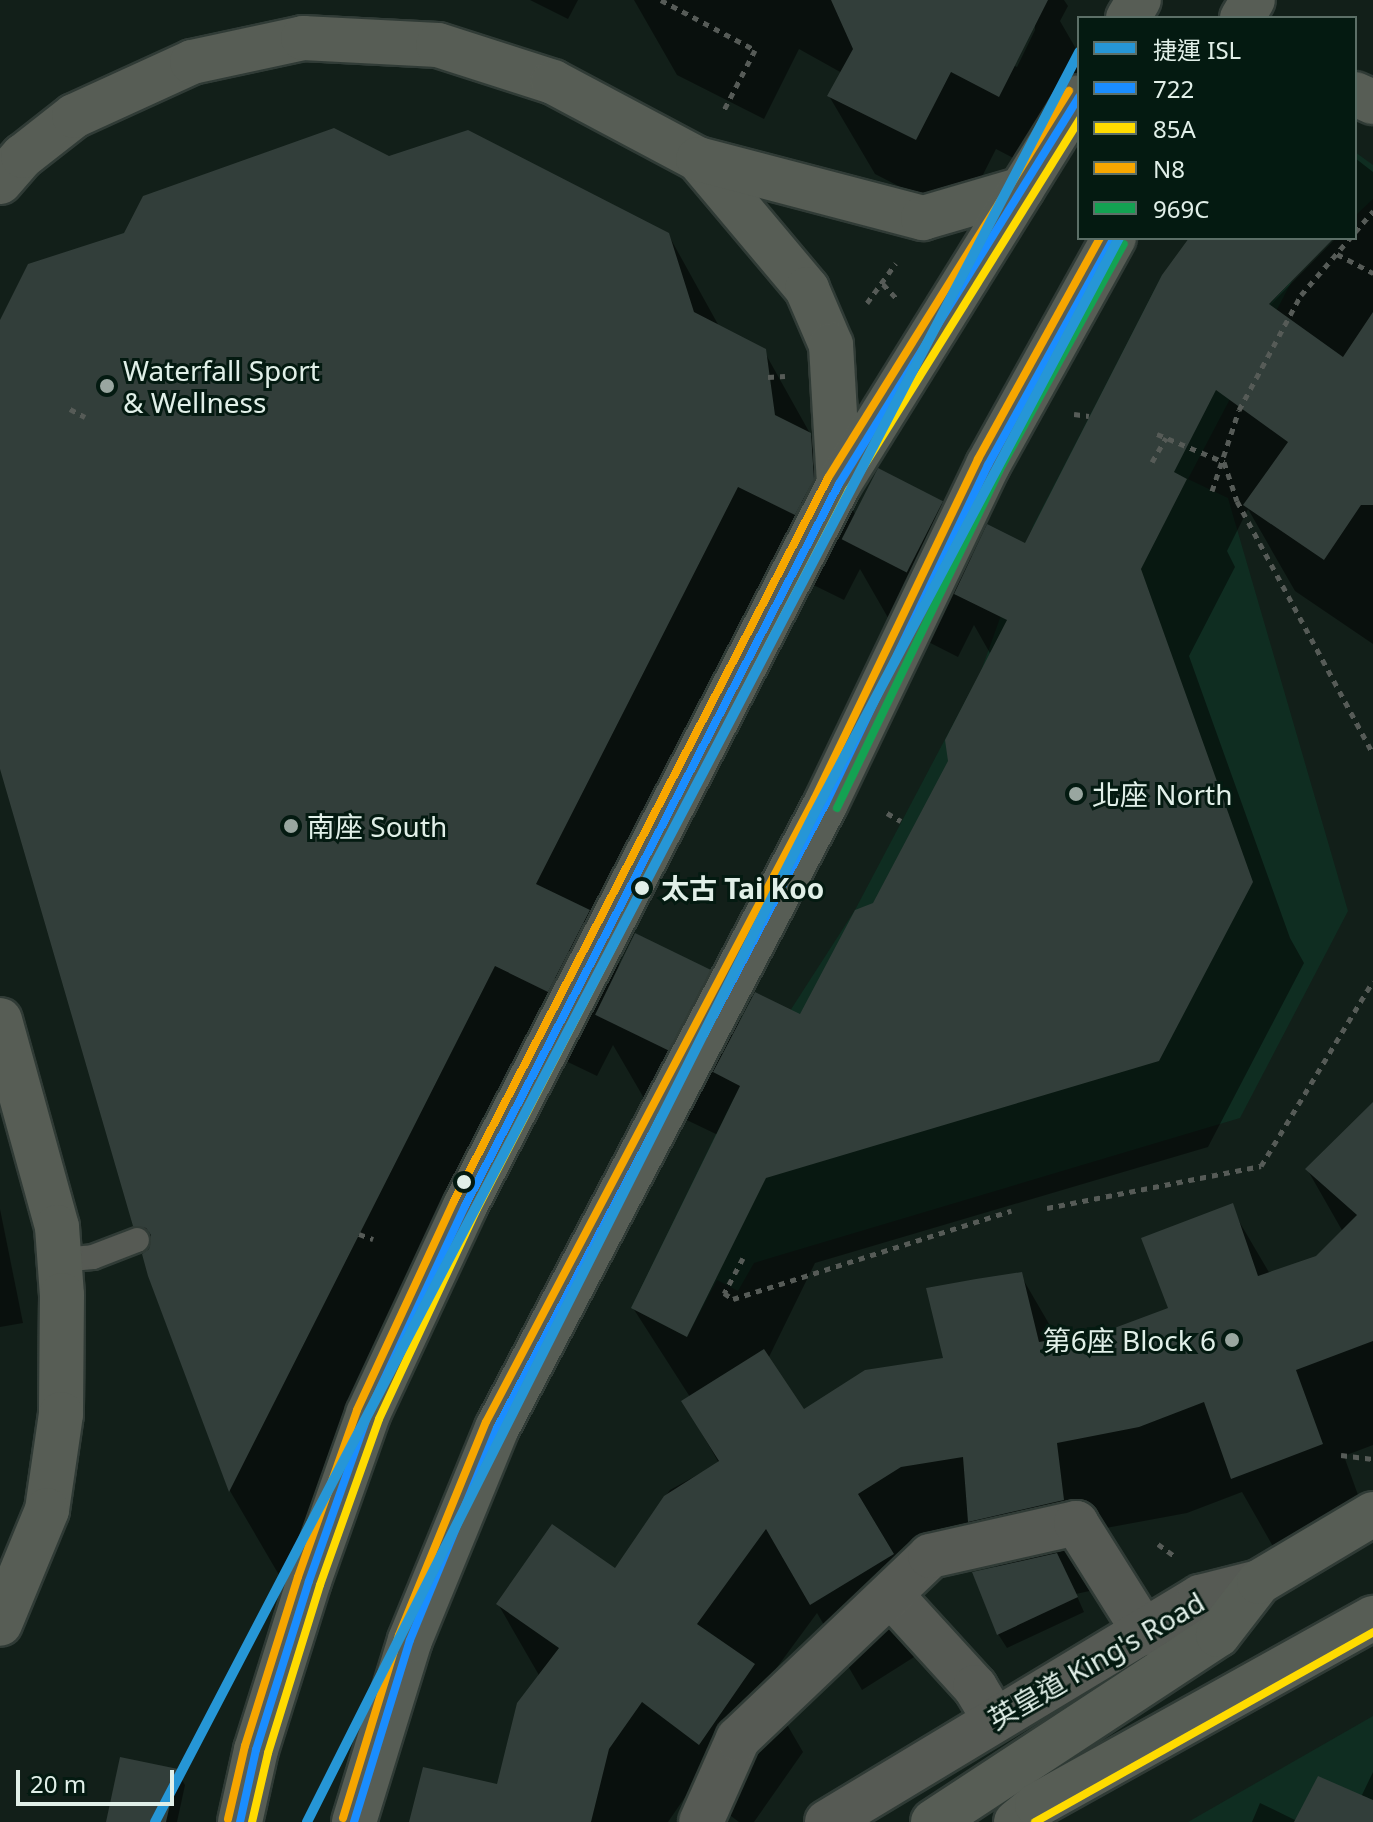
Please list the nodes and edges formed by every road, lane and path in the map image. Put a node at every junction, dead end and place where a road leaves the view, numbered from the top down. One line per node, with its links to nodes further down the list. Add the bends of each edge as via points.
1 (661, 0): 3 (path, via 755,50)
2 (1077, 100): 6 (main road)
3 (723, 112)
4 (698, 159): 5 (main road, via 553,82 438,45 303,38 192,62 74,116 23,156); 8 (main road); 14 (main road, via 807,289)
5 (0, 182)
6 (1022, 189): 8 (main road); 24 (main road)
7 (1373, 211): 9 (path)
8 (923, 218): 14 (path, via 883,284)
9 (1357, 230)
10 (1113, 240): 49 (main road, via 988,465 826,803 497,1428 410,1640)
11 (1348, 240): 12 (path)
12 (1337, 254): 13 (path); 23 (path, via 1294,307 1239,410)
13 (1373, 273)
14 (831, 345): 15 (path, via 784,376); 24 (main road)
15 (768, 377)
16 (70, 409): 19 (path)
17 (1070, 413): 18 (path)
18 (1089, 416)
19 (85, 417)
20 (1157, 434): 21 (path)
21 (1166, 438): 22 (path); 23 (path)
22 (1152, 462)
23 (1224, 462): 25 (path); 26 (path, via 1237,501)
24 (839, 484): 48 (main road, via 465,1206 368,1414 265,1722)
25 (1212, 491)
26 (1373, 754)
27 (887, 813): 28 (path)
28 (901, 821)
29 (1373, 981): 31 (path, via 1261,1166)
30 (0, 1020): 37 (main road, via 57,1227)
31 (1047, 1208)
32 (1011, 1211): 36 (path, via 733,1299 724,1293)
33 (359, 1234): 34 (path)
34 (373, 1239)
35 (137, 1240): 37 (lane, via 93,1257)
36 (743, 1258)
37 (60, 1260): 44 (main road, via 61,1414 47,1510)
38 (1341, 1455): 39 (path)
39 (1373, 1459)
40 (1373, 1514): 41 (main road, 英皇道 King's Road)
41 (1259, 1582): 45 (street, 英皇道 King's Road, via 1200,1597); 52 (main road, via 1218,1635)
42 (891, 1595): 45 (street, via 930,1556 1076,1523); 46 (street, via 975,1687); 50 (street, via 738,1739)
43 (1373, 1618): 47 (main road)
44 (0, 1624)
45 (1145, 1633): 46 (street, 英皇道 King's Road)
46 (993, 1717): 51 (street, 英皇道 King's Road)
47 (1027, 1813): 53 (main road)
48 (240, 1822)
49 (354, 1822)
50 (701, 1822)
51 (827, 1822)
52 (933, 1822)
53 (996, 1822)

